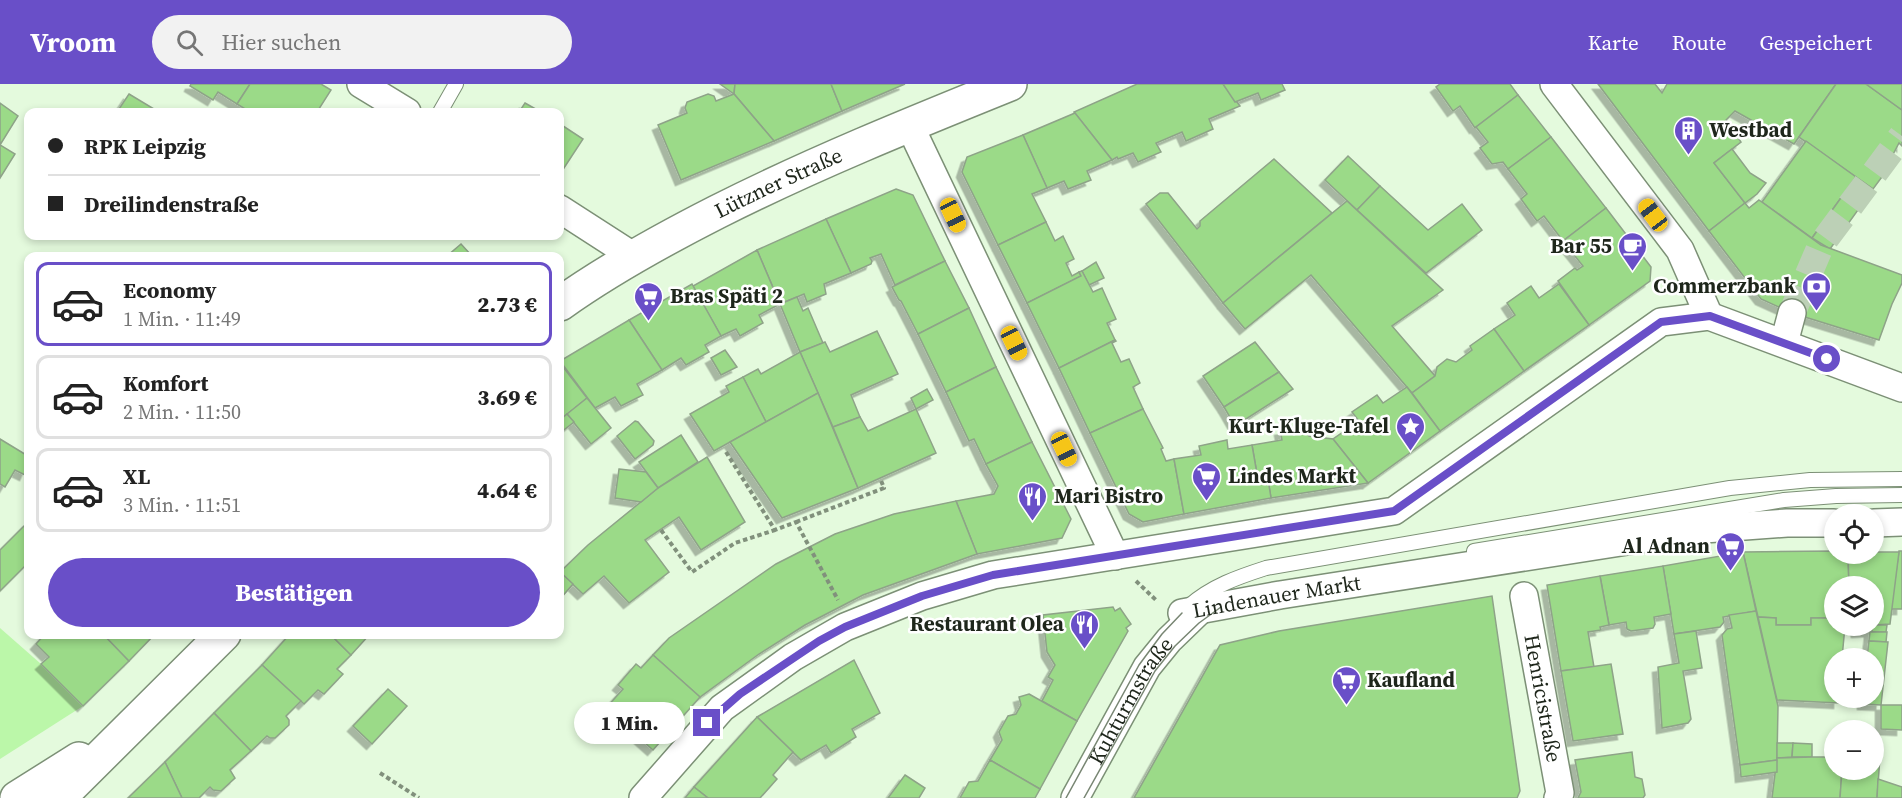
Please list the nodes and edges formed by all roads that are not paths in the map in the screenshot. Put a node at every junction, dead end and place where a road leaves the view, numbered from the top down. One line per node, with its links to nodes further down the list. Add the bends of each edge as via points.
1 (361, 84): 5 (street)
2 (456, 84): 6 (lane)
3 (1010, 84): 7 (main road, Lützner Straße)
4 (1554, 84): 12 (street, via 1680,250)
5 (400, 108)
6 (442, 108)
7 (909, 124): 9 (main road, Lützner Straße, via 760,191); 20 (street)
8 (564, 212): 9 (street)
9 (633, 256): 10 (main road, Lützner Straße)
10 (564, 301)
11 (1792, 313): 13 (street)
12 (1710, 316): 13 (street); 20 (street, via 1661,322 1394,511)
13 (1784, 343): 14 (street)
14 (1902, 388)
15 (1902, 479): 22 (lane, via 1810,480 1730,488 1266,568 1212,590)
16 (1902, 495): 22 (lane, via 1797,499 1732,507 1277,585)
17 (1884, 522): 18 (street)
18 (1902, 522)
19 (1824, 523): 22 (street, Lindenauer Markt, via 1704,528)
20 (1115, 556): 27 (street, via 993,575 922,596 851,624 793,657 722,708)
21 (1524, 596): 29 (street, Henricistraße)
22 (1201, 610): 28 (street, Kuhturmstraße, via 1147,667)
23 (219, 639): 24 (main road)
24 (139, 721): 25 (main road); 26 (main road)
25 (17, 798)
26 (59, 798)
27 (643, 798)
28 (1075, 798)
29 (1558, 798)

